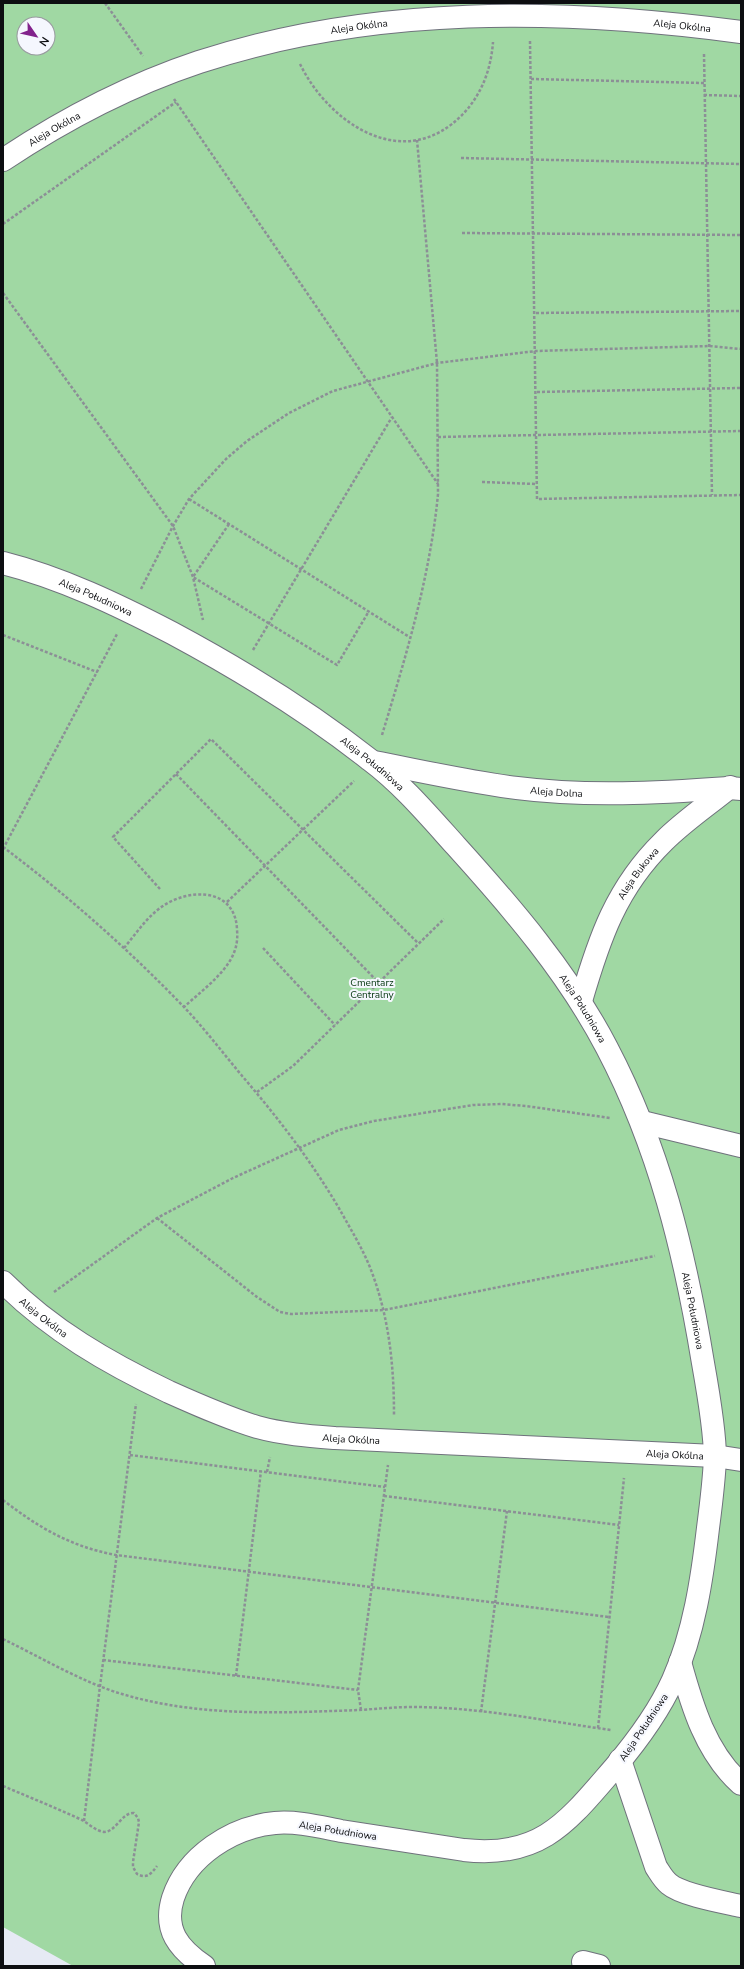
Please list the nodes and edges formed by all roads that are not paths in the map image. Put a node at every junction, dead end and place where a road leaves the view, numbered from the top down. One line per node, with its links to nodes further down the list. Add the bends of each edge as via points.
1 (741, 32): 2 (street, Aleja Okólna, via 636,20 529,15 382,23 343,28 290,38 199,62 159,77 83,114)
2 (3, 160)
3 (3, 563): 4 (street, Aleja Południowa, via 60,582 129,611 202,650 322,724)
4 (374, 762): 5 (street, Aleja Dolna, via 487,783 550,791 650,794); 6 (street, Aleja Południowa, via 426,813 485,878 526,927)
5 (737, 785): 6 (street, Aleja Bukowa, via 689,818 641,867 608,921 595,953)
6 (581, 1002): 7 (street, Aleja Południowa, via 607,1047)
7 (642, 1122): 8 (street); 10 (street, Aleja Południowa, via 662,1177 695,1312)
8 (741, 1146)
9 (3, 1282): 10 (street, Aleja Okólna, via 31,1309 87,1349 140,1378 213,1412 257,1427 310,1436)
10 (715, 1456): 11 (street, Aleja Okólna); 12 (street, Aleja Południowa, via 704,1562 688,1639)
11 (741, 1460)
12 (680, 1662): 13 (street, Aleja Południowa, via 662,1700); 14 (street, via 690,1700 712,1747 721,1763)
13 (620, 1760): 15 (street, via 662,1877 680,1890); 16 (street, Aleja Południowa, via 563,1823 534,1843 519,1848 483,1852 464,1850 292,1823 262,1825 232,1835 205,1852 192,1865 182,1880 170,1909 173,1934 180,1946)
14 (741, 1784)
15 (741, 1906)
16 (204, 1966)

